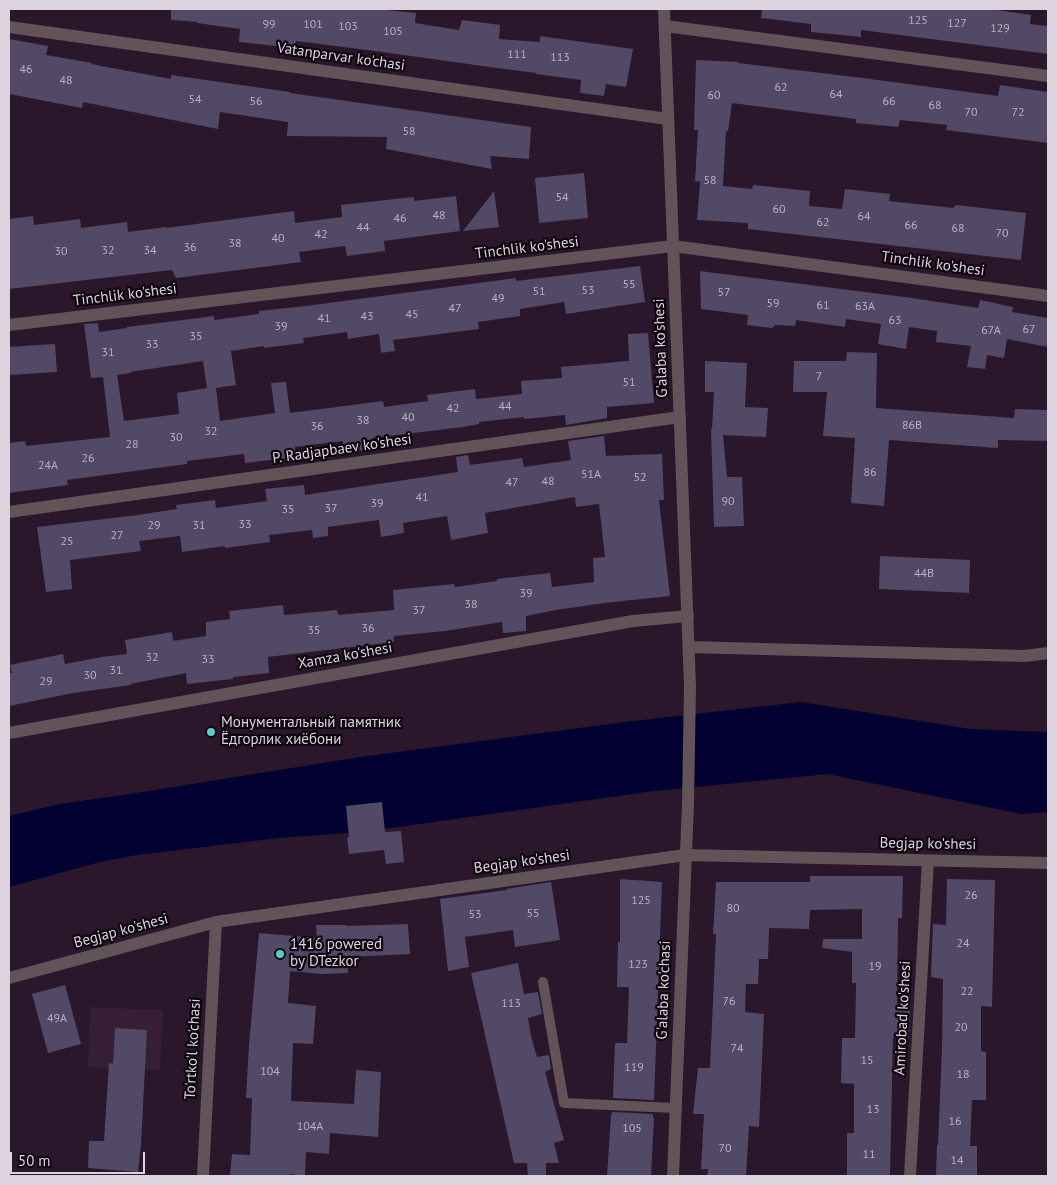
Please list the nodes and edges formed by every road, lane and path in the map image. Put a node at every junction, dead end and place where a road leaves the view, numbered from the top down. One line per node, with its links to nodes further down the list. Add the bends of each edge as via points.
1 (664, 9): 2 (street, G'alaba ko'shesi)
2 (665, 26): 4 (street); 5 (street, G'alaba ko'shesi)
3 (9, 27): 5 (street, Vatanparvar ko'chasi)
4 (1048, 76)
5 (668, 119): 6 (street, G'alaba ko'shesi)
6 (673, 246): 7 (street, Tinchlik ko'shesi); 8 (street, Tinchlik ko'shesi); 9 (street, G'alaba ko'shesi)
7 (1048, 296)
8 (9, 325)
9 (680, 417): 10 (street, P. Radjapbaev ko'shesi); 11 (street, G'alaba ko'shesi)
10 (9, 512)
11 (688, 616): 12 (street, G'alaba ko'shesi); 14 (street, Xamza ko'shesi, via 633,622)
12 (689, 647): 13 (street, via 1024,656); 15 (street, G'alaba ko'shesi)
13 (1048, 653)
14 (9, 733)
15 (688, 804): 16 (street, G'alaba ko'chasi)
16 (686, 855): 17 (street, Begjap ko'shesi); 19 (street, Begjap ko'shesi); 22 (street, G'alaba ko'chasi)
17 (928, 860): 18 (street, Begjap ko'shesi); 25 (street, Amirobad ko'shesi)
18 (1048, 864)
19 (216, 922): 20 (street, Begjap ko'shesi); 23 (street, To'rtko'l ko'chasi)
20 (9, 978)
21 (544, 982): 22 (lane, via 564,1103)
22 (676, 1108): 24 (street, G'alaba ko'chasi)
23 (203, 1176)
24 (673, 1176)
25 (910, 1176)

